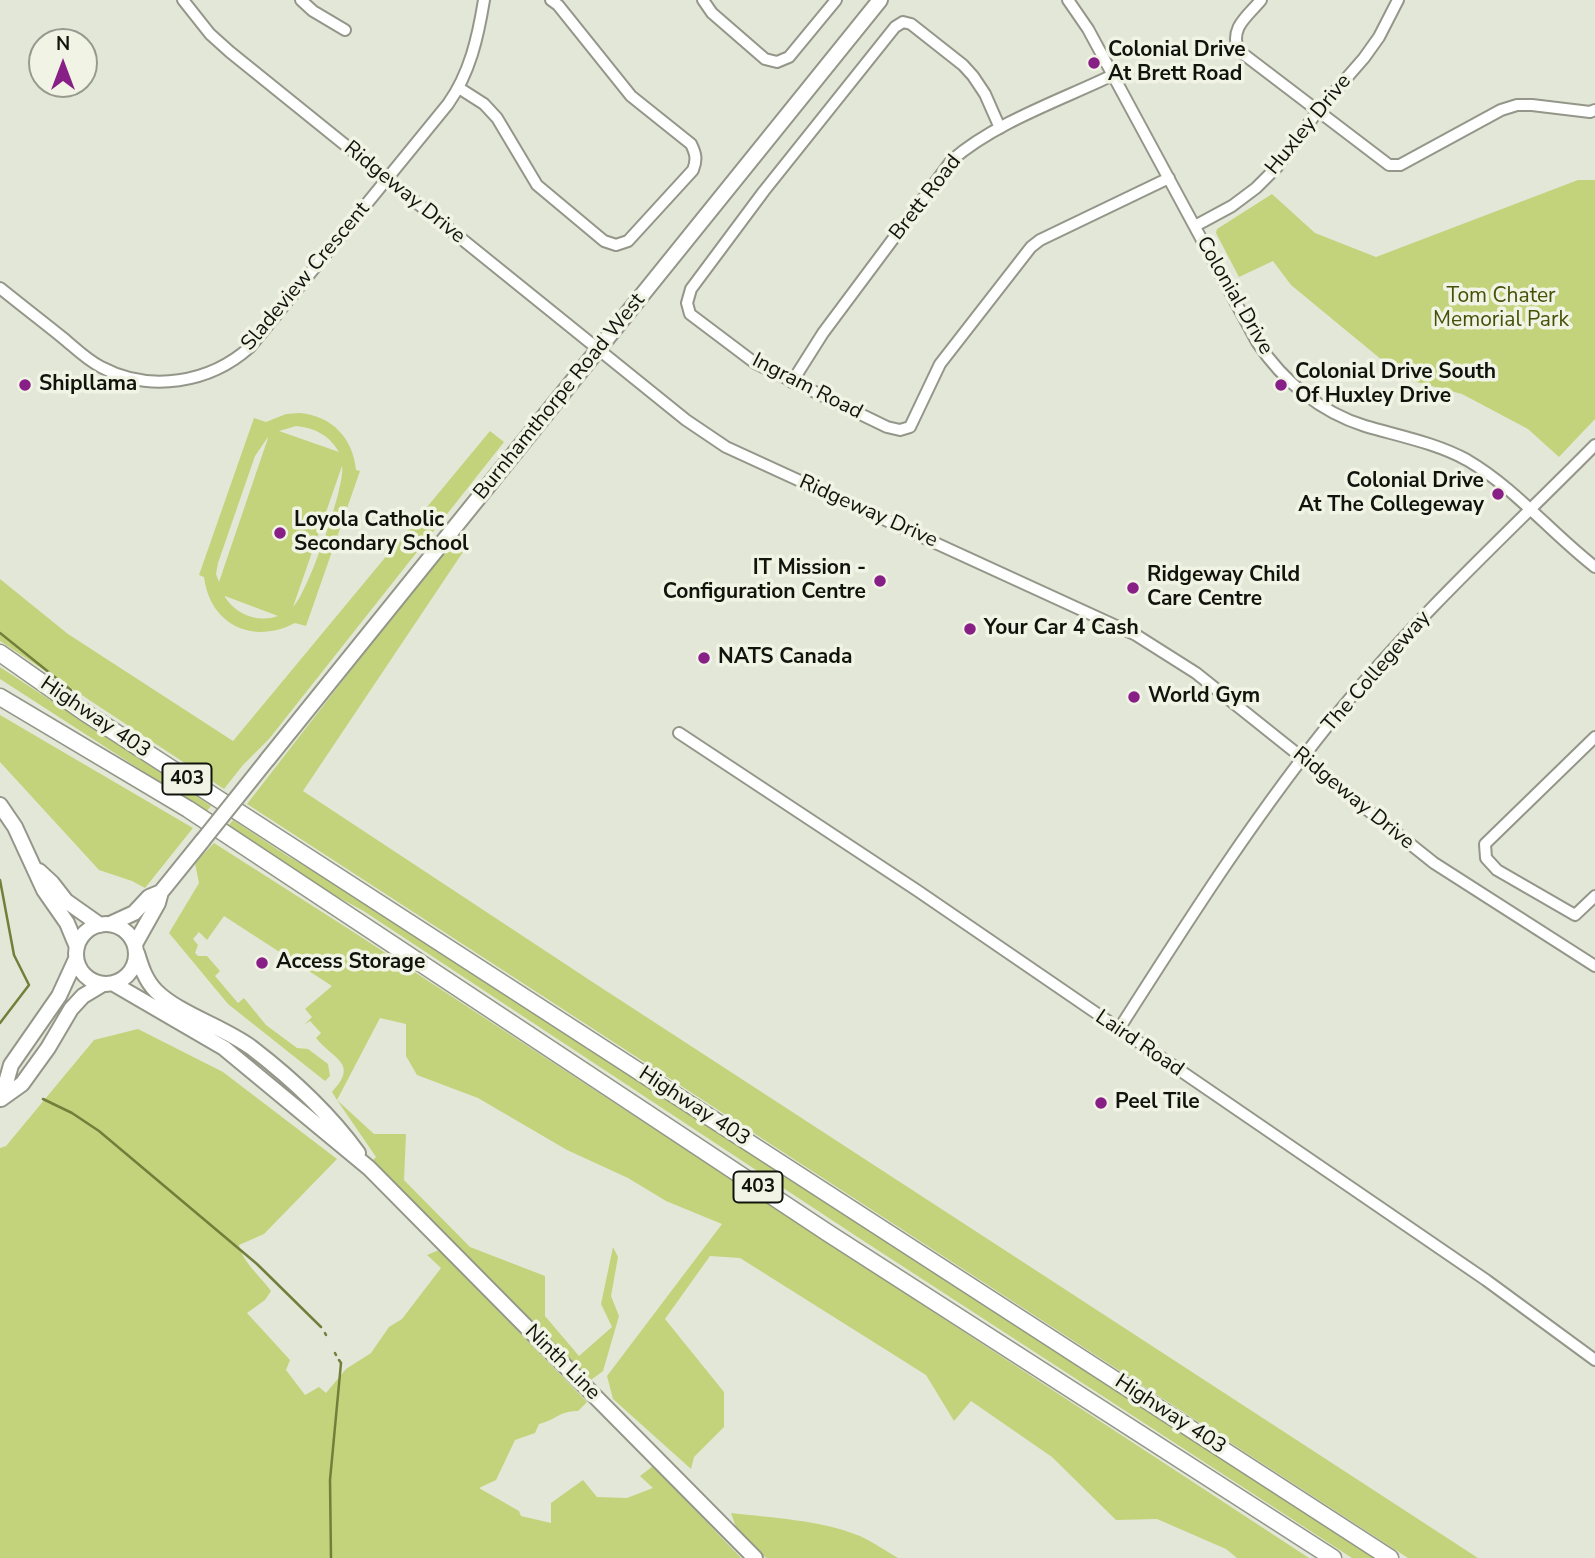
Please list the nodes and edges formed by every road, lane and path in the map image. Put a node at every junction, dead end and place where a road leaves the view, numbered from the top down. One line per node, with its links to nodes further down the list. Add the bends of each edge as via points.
1 (183, 0): 18 (street, Ridgeway Drive, via 230,52)
2 (301, 0): 11 (street)
3 (484, 0): 13 (street, Sladeview Crescent, via 476,42)
4 (551, 0): 13 (street, via 631,96 695,152 693,170 628,241 615,245 604,241 543,191 497,118)
5 (702, 0): 6 (street, via 765,59 777,62 789,57)
6 (836, 0)
7 (880, 0): 21 (main road, Burnhamthorpe Road West)
8 (1261, 0): 15 (street, via 1236,31 1238,50)
9 (1398, 0): 15 (street, Huxley Drive, via 1364,58)
10 (1075, 2): 12 (street, Colonial Drive)
11 (345, 30)
12 (1113, 75): 16 (street, Brett Road); 17 (street, Colonial Drive)
13 (459, 88): 18 (street, Sladeview Crescent)
14 (1595, 110): 15 (street, via 1517,105 1400,165 1389,165)
15 (1317, 112): 19 (street, Huxley Drive, via 1256,188)
16 (1000, 128): 22 (street, Brett Road, via 952,160 823,333); 22 (street, Ingram Road, via 985,94 963,65 911,24 895,27 691,289 690,314 755,363)
17 (1169, 178): 19 (street, Colonial Drive); 22 (street, Ingram Road, via 1031,247 940,364 910,427 887,428)
18 (387, 180): 20 (street, Sladeview Crescent, via 250,347 223,368 189,379 142,380 114,373); 21 (street, Ridgeway Drive)
19 (1195, 226): 24 (street, Colonial Drive, via 1257,342 1294,385 1348,420 1464,458)
20 (0, 288)
21 (597, 350): 32 (street, Ridgeway Drive, via 726,447 1136,635 1196,673); 35 (main road, Burnhamthorpe Road West, bridge)
22 (792, 382)
23 (1595, 445): 24 (street, The Collegeway)
24 (1531, 510): 25 (street, Colonial Drive); 32 (street, The Collegeway, via 1364,682)
25 (1595, 567)
26 (0, 653): 48 (highway, Highway 403 / 403, via 84,712)
27 (0, 684): 29 (highway, via 39,709)
28 (0, 697): 29 (highway, Highway 403 / 403)
29 (46, 723): 47 (highway, Highway 403 / 403, via 188,809 817,1226)
30 (679, 733): 42 (street, Laird Road)
31 (1595, 737): 36 (street, via 1485,844 1486,858 1497,870 1575,915)
32 (1303, 760): 40 (street, Ridgeway Drive, via 1434,863); 42 (street, The Collegeway, via 1258,816)
33 (0, 805): 34 (main road)
34 (36, 868): 37 (main road, via 66,901); 39 (main road)
35 (161, 892): 37 (main road, Burnhamthorpe Road West, via 134,912); 38 (main road, Burnhamthorpe Road West)
36 (1595, 896)
37 (105, 924): 38 (main road, via 125,931); 39 (main road, via 85,932)
38 (136, 949): 41 (main road, via 130,972); 44 (main road, Ninth Line, via 156,991 251,1047 340,1128)
39 (77, 953): 41 (main road, via 85,976); 43 (main road, via 59,996 11,1065)
40 (1595, 966)
41 (108, 984): 43 (main road, via 83,996 22,1084); 44 (main road, Ninth Line, via 224,1048)
42 (1119, 1029): 45 (street, Laird Road)
43 (1, 1099)
44 (369, 1168): 46 (main road, Ninth Line)
45 (1595, 1360)
46 (755, 1558)
47 (1333, 1558)
48 (1390, 1558)

